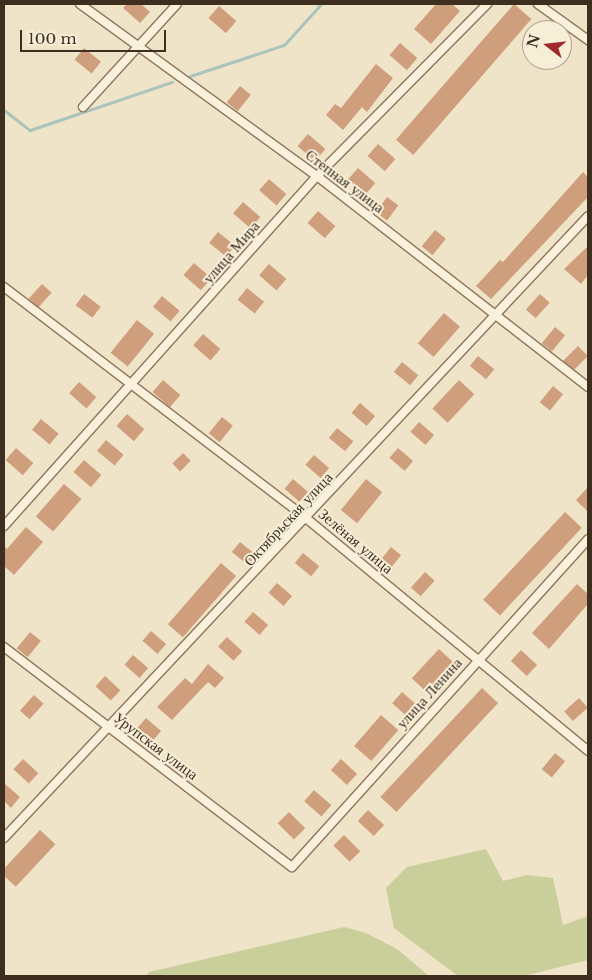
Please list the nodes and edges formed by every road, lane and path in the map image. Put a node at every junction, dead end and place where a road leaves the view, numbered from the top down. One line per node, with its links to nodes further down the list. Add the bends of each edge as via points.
1 (80, 4): 6 (street, Степная улица)
2 (177, 4): 6 (street)
3 (487, 4): 8 (street, улица Мира)
4 (538, 4): 5 (street)
5 (588, 40)
6 (135, 46): 7 (street); 8 (street, Степная улица)
7 (83, 107)
8 (317, 176): 11 (street, Степная улица); 12 (street, улица Мира)
9 (588, 216): 11 (street, Октябрьская улица)
10 (4, 287): 12 (street, Зелёная улица)
11 (496, 315): 13 (street, Степная улица); 14 (street, Октябрьская улица)
12 (132, 386): 14 (street, Зелёная улица); 15 (street, улица Мира)
13 (588, 387)
14 (307, 519): 18 (street, Зелёная улица); 19 (street, Октябрьская улица)
15 (4, 526)
16 (588, 539): 18 (street, улица Ленина)
17 (4, 647): 19 (street, Урупская улица)
18 (478, 660): 20 (street, Зелёная улица); 22 (street, улица Ленина)
19 (108, 728): 21 (street, Октябрьская улица); 22 (street, Урупская улица)
20 (588, 751)
21 (4, 838)
22 (292, 867)

